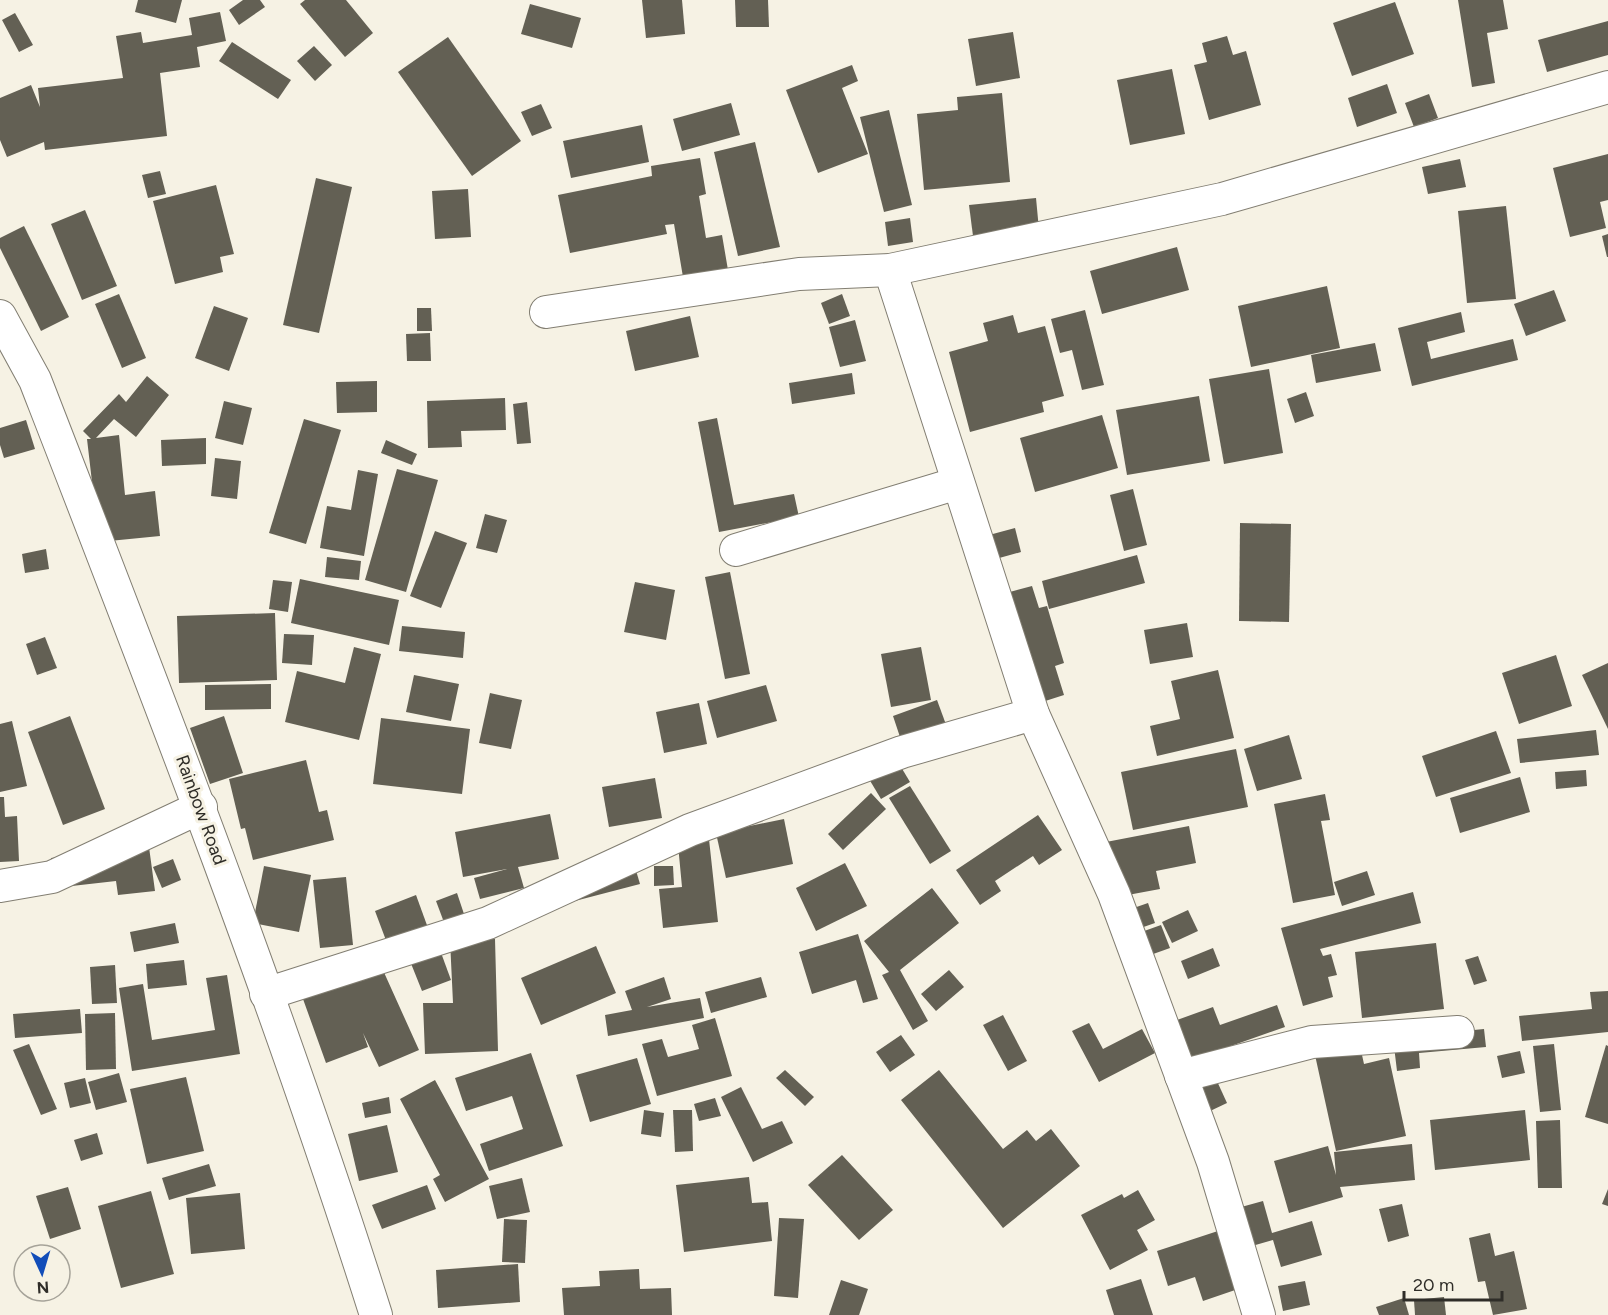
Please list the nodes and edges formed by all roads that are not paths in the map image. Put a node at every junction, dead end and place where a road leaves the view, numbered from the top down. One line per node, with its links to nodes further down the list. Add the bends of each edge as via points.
1 (1608, 87): 2 (street, via 1222,198)
2 (890, 270): 3 (street, via 800,274); 5 (street)
3 (546, 312)
4 (0, 316): 8 (street, Rainbow Road, via 35,380)
5 (958, 483): 6 (street); 7 (street)
6 (736, 550)
7 (1033, 714): 10 (street, via 902,752 690,830 488,923); 12 (street, via 1114,894)
8 (201, 807): 9 (street, via 52,877); 10 (street, Rainbow Road)
9 (0, 886)
10 (266, 994): 13 (street, Rainbow Road)
11 (1458, 1032): 12 (street, via 1312,1042)
12 (1181, 1076): 14 (street, via 1213,1162)
13 (376, 1315)
14 (1259, 1315)

